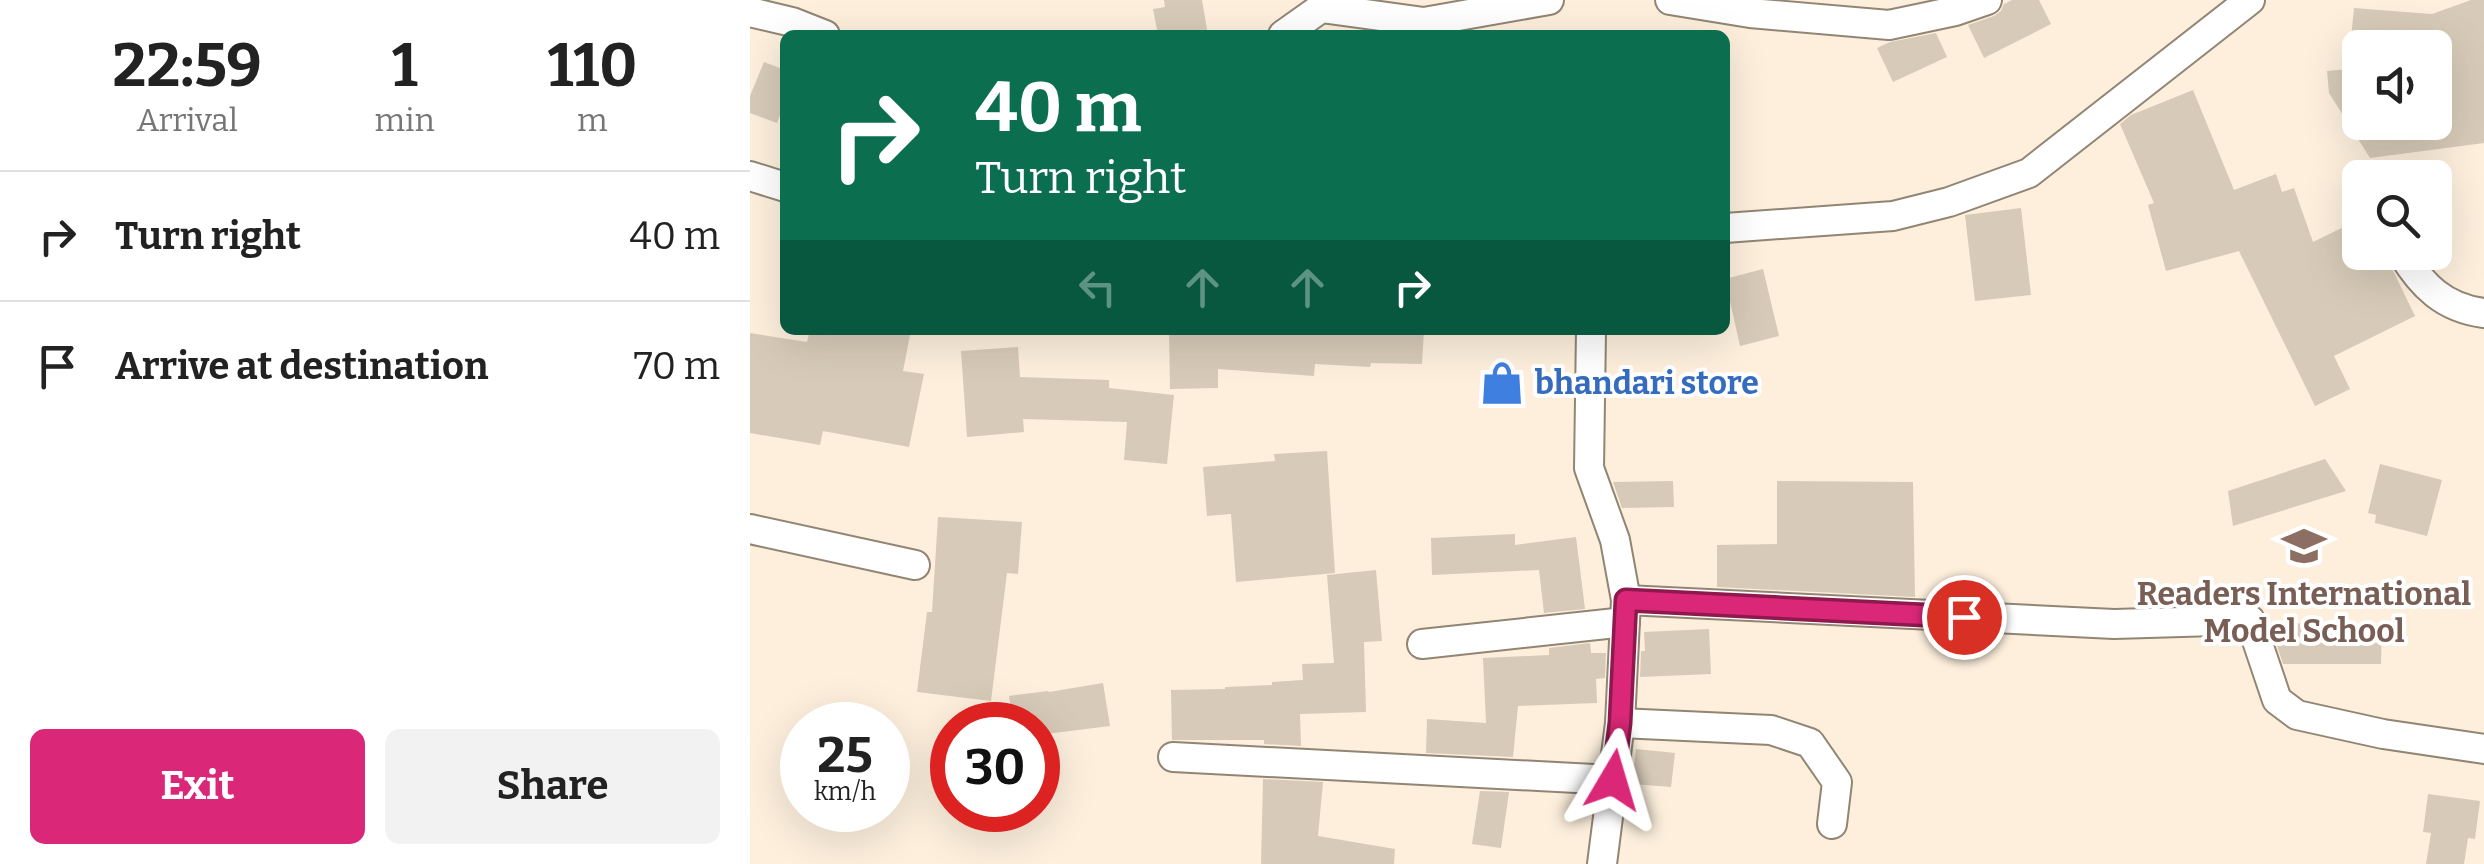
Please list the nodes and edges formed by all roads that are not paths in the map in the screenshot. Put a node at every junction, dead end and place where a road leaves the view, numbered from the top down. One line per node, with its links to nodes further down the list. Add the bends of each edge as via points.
1 (1549, 0): 8 (street, via 1424,22 1321,8)
2 (1670, 0): 5 (street)
3 (1987, 0): 5 (street, via 1889,25)
4 (2250, 0): 11 (street, via 2029,173 1893,216)
5 (1791, 8)
6 (750, 12): 7 (street)
7 (812, 30)
8 (1290, 30)
9 (750, 176): 10 (street)
10 (780, 185)
11 (1730, 228)
12 (2415, 270): 13 (street, via 2435,296)
13 (2484, 312)
14 (1591, 335): 17 (street, via 1589,468 1615,540)
15 (750, 529): 16 (street)
16 (916, 564)
17 (1626, 611): 18 (street); 19 (street); 20 (street, via 2114,624 2250,620 2277,700 2297,715)
18 (1422, 644)
19 (1620, 723): 22 (street); 23 (street, via 1771,730 1810,743 1837,782)
20 (2484, 749)
21 (1173, 757): 22 (street)
22 (1613, 780): 24 (street)
23 (1832, 824)
24 (1602, 864)

